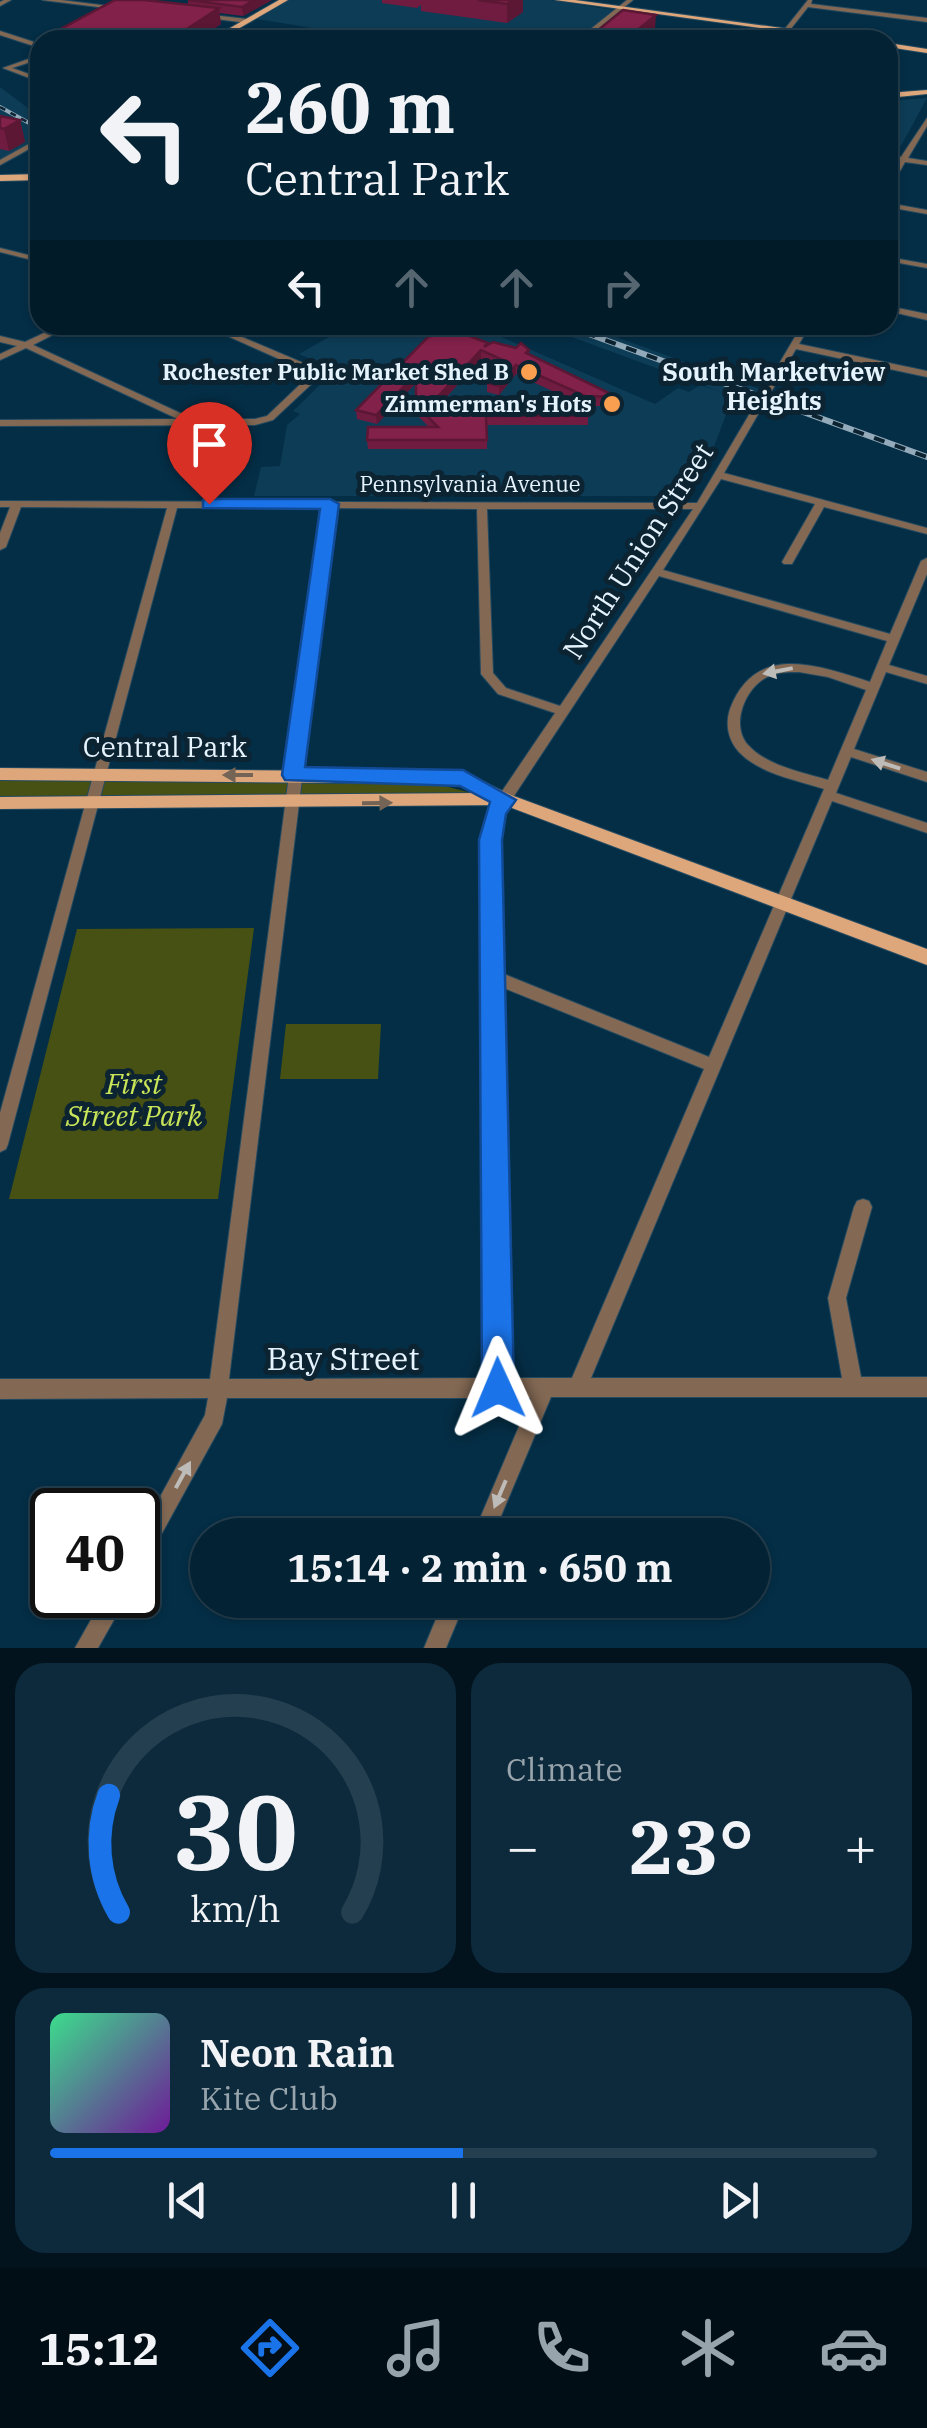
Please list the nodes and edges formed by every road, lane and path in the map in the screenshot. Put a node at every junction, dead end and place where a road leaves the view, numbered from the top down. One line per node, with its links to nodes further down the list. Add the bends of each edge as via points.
1 (8, 0): 9 (street)
2 (46, 0): 7 (street)
3 (124, 0): 10 (street)
4 (284, 0): 15 (main road)
5 (560, 0): 12 (main road)
6 (630, 0): 12 (street)
7 (60, 1): 10 (street)
8 (808, 2): 14 (street); 19 (street)
9 (0, 4)
10 (110, 7): 11 (street)
11 (128, 8)
12 (620, 8): 17 (street); 18 (main road)
13 (188, 15): 15 (street)
14 (927, 20)
15 (247, 21): 16 (main road)
16 (231, 30)
17 (592, 30)
18 (779, 30)
19 (788, 30)
20 (0, 33): 21 (street)
21 (30, 43)
22 (898, 45): 23 (main road)
23 (927, 49)
24 (30, 60): 25 (street, via 6,68)
25 (30, 76)
26 (927, 92): 27 (main road)
27 (898, 95)
28 (927, 121): 31 (street)
29 (30, 146): 32 (street)
30 (898, 159): 31 (street)
31 (902, 160): 33 (street); 34 (street)
32 (0, 164)
33 (927, 164)
34 (898, 167)
35 (30, 177): 36 (main road)
36 (0, 178)
37 (898, 207): 38 (street)
38 (927, 212)
39 (0, 250): 40 (street)
40 (30, 258)
41 (898, 261): 42 (street)
42 (927, 266)
43 (898, 311): 44 (street)
44 (927, 317)
45 (47, 335): 49 (street)
46 (230, 335): 54 (street, via 315,373 264,420)
47 (800, 335): 50 (street, North Union Street)
48 (0, 339): 49 (street)
49 (26, 345): 51 (street); 54 (street)
50 (794, 346): 52 (street); 55 (street, North Union Street)
51 (0, 357)
52 (927, 374)
53 (0, 423): 54 (street)
54 (194, 423)
55 (718, 474): 56 (street); 62 (street, North Union Street)
56 (820, 503): 63 (street); 66 (street)
57 (0, 504): 58 (street, Pennsylvania Avenue)
58 (17, 504): 59 (street, Pennsylvania Avenue); 64 (street)
59 (173, 504): 60 (street, Pennsylvania Avenue); 76 (street)
60 (330, 504): 61 (street, Pennsylvania Avenue); 77 (street)
61 (482, 504): 62 (street, Pennsylvania Avenue); 73 (street, via 487,674 502,691)
62 (700, 506): 67 (street, North Union Street)
63 (927, 531)
64 (0, 546)
65 (927, 561): 68 (street)
66 (788, 562)
67 (656, 572): 69 (street); 73 (street, North Union Street)
68 (921, 592): 69 (street)
69 (894, 639): 70 (street)
70 (882, 667): 71 (street); 72 (street)
71 (927, 680)
72 (872, 687): 74 (street); 79 (street, one-way to 79, via 804,668 774,670 752,681 733,712 734,737 753,757)
73 (564, 712): 80 (street, North Union Street)
74 (846, 750): 78 (street, one-way to 74); 79 (street)
75 (0, 774): 76 (main road, Central Park)
76 (100, 774): 77 (main road, Central Park, one-way to 76); 82 (street)
77 (293, 775): 80 (main road, Central Park, via 463,778); 83 (street)
78 (927, 776)
79 (829, 791): 84 (street); 85 (street)
80 (504, 800): 83 (main road, Central Park, one-way to 80); 85 (main road, Central Park); 87 (street, North Union Street, via 492,826)
81 (0, 803): 82 (main road, Central Park)
82 (92, 803): 83 (main road, Central Park); 89 (street)
83 (290, 804): 97 (street)
84 (927, 828)
85 (782, 904): 86 (main road, Central Park); 88 (street)
86 (927, 958)
87 (491, 976): 88 (street); 92 (street, North Union Street)
88 (711, 1065): 94 (street)
89 (0, 1144)
90 (863, 1206): 95 (street, via 837,1298)
91 (927, 1387): 95 (street, Bay Street)
92 (498, 1388): 93 (street, Bay Street); 97 (street, Bay Street)
93 (545, 1388): 94 (street, Bay Street); 99 (street, one-way to 99)
94 (577, 1388): 95 (street, Bay Street)
95 (853, 1388)
96 (0, 1389): 97 (street, Bay Street)
97 (218, 1390): 98 (street, one-way to 97, via 214,1417)
98 (160, 1516)
99 (490, 1518)
100 (104, 1618): 102 (street)
101 (448, 1618): 103 (street)
102 (86, 1648)
103 (435, 1648)

